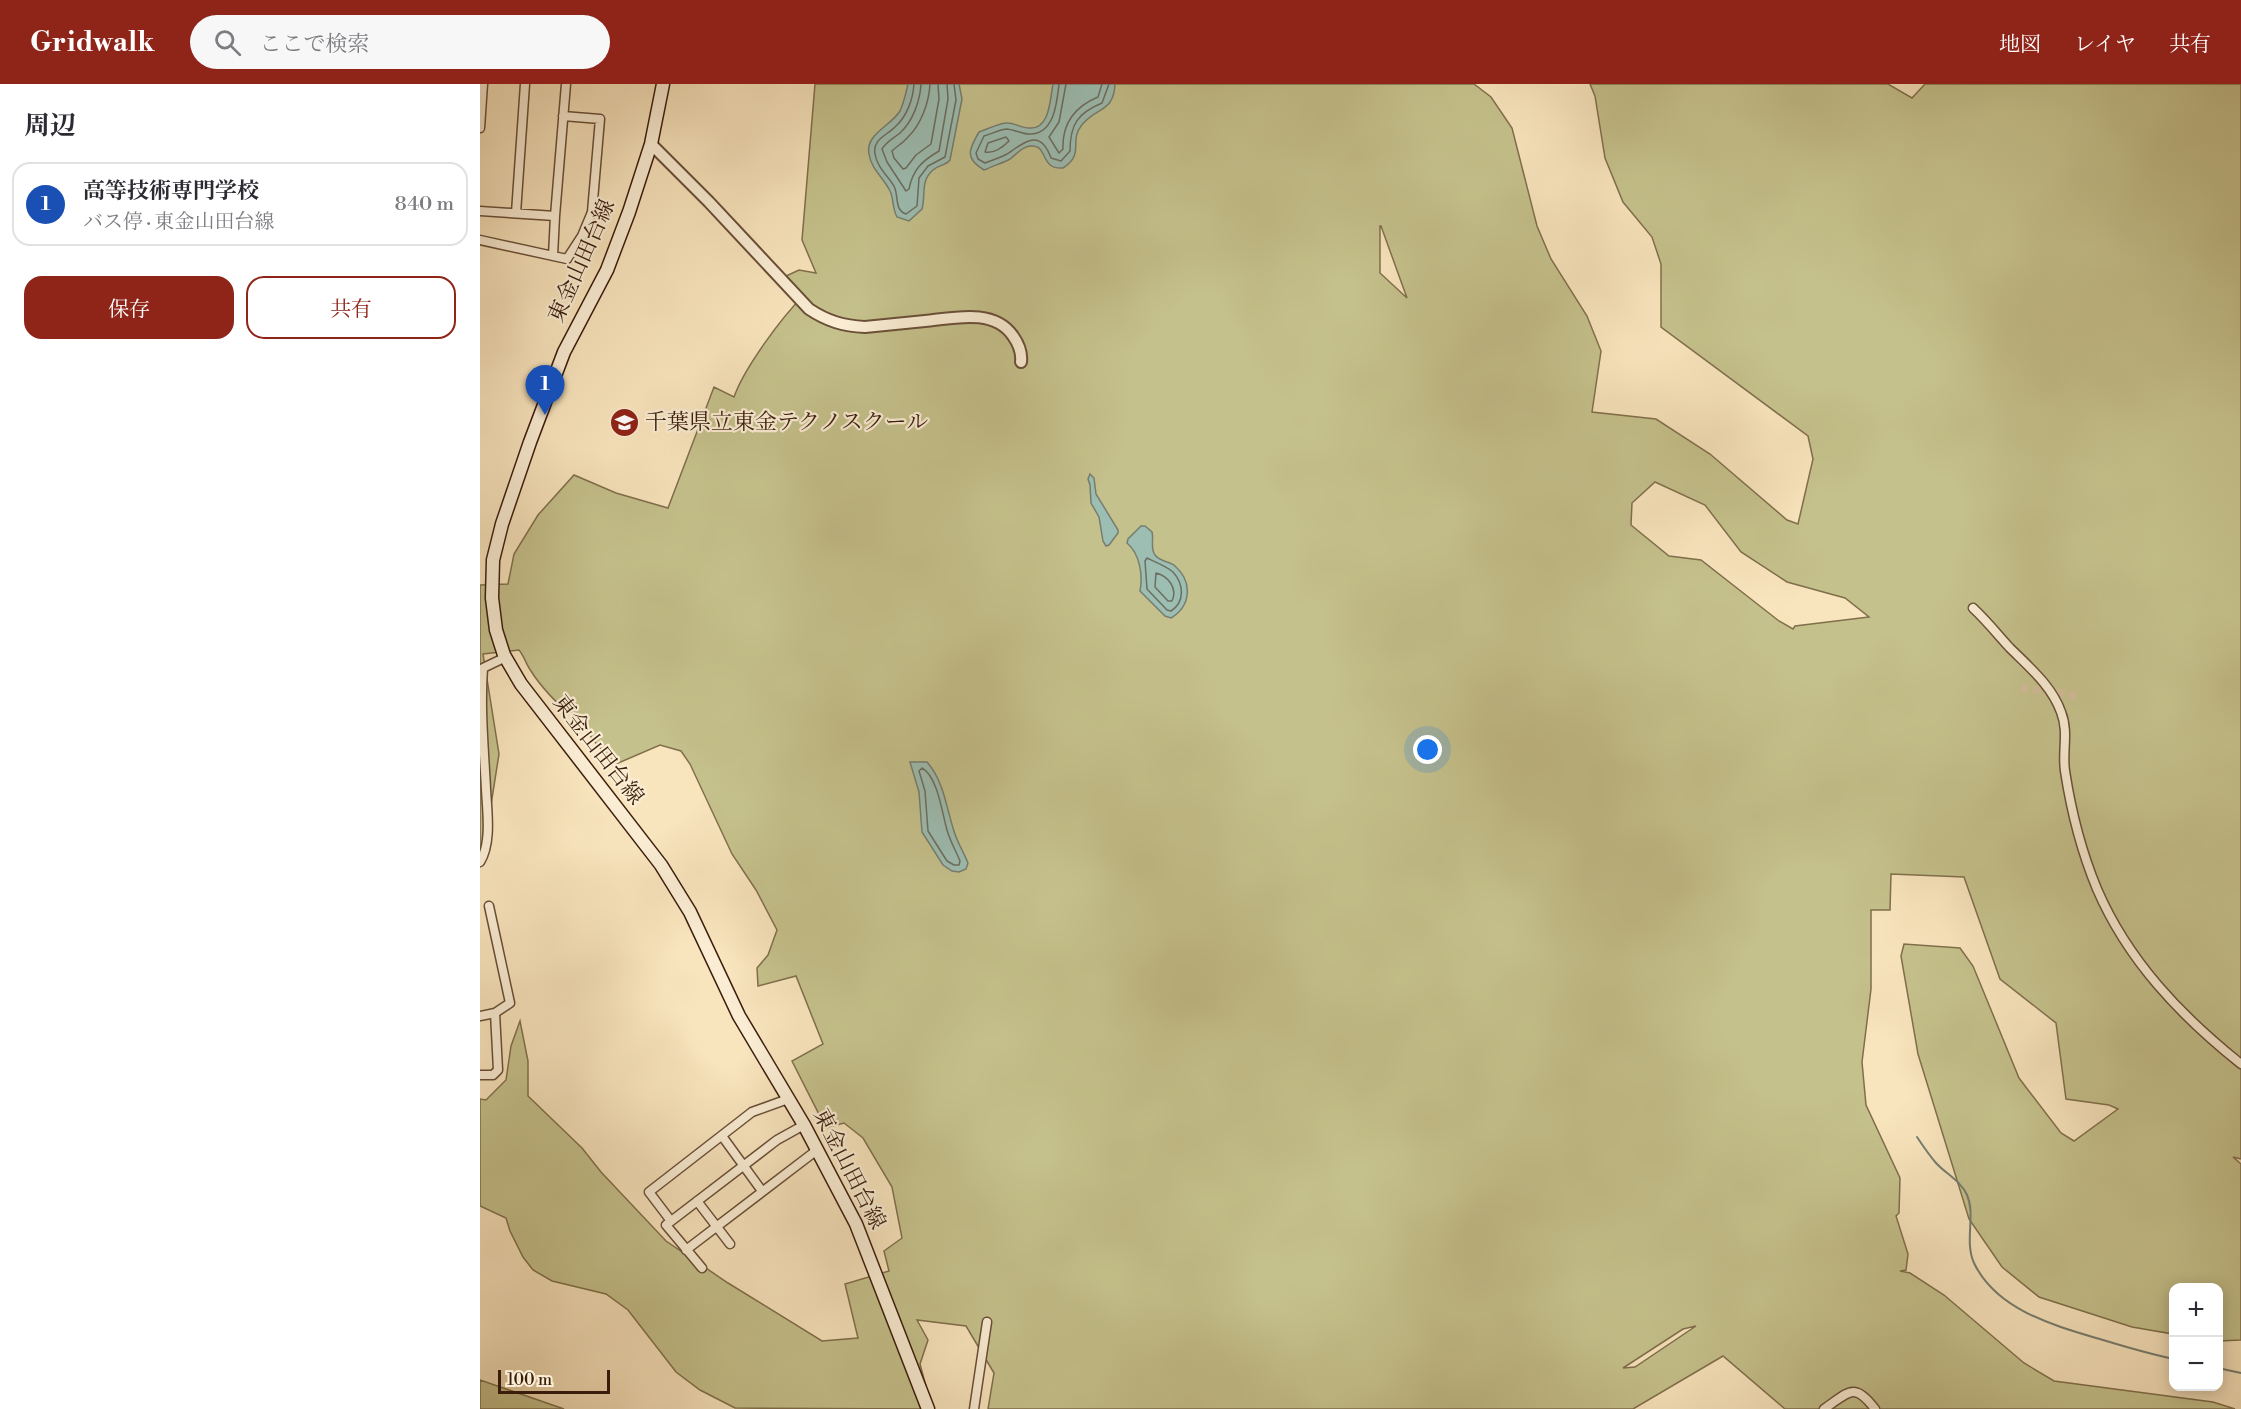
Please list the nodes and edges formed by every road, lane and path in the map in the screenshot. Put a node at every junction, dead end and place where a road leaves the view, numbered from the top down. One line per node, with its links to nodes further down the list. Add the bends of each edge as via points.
1 (483, 84): 6 (street)
2 (525, 84): 9 (street)
3 (566, 84): 5 (street)
4 (663, 84): 7 (main road, 東金山田台線)
5 (563, 116): 10 (street); 12 (street, via 600,118 592,212 567,260)
6 (480, 128)
7 (651, 144): 13 (street, via 809,309 824,319 851,327 967,317 992,320 1017,340); 15 (main road, 東金山田台線, via 607,270 564,352 502,524 493,560 492,598 496,630)
8 (480, 211): 9 (street)
9 (516, 213): 10 (street)
10 (555, 216): 12 (street)
11 (480, 240): 12 (street)
12 (553, 256)
13 (1021, 362)
14 (1973, 608): 20 (street, via 2035,673 2062,713 2065,768 2080,839 2115,926 2147,974 2176,1007)
15 (506, 657): 16 (street, via 483,668 487,808 486,848); 22 (main road, 東金山田台線, via 541,712 664,871 690,912 739,1016)
16 (480, 862)
17 (489, 906): 18 (street, via 510,1003)
18 (495, 1013): 19 (street); 21 (street, via 498,1070 493,1075)
19 (480, 1017)
20 (2241, 1064)
21 (480, 1075)
22 (788, 1099): 23 (main road, 東金山田台線); 24 (street, via 752,1112)
23 (804, 1125): 25 (main road, 東金山田台線); 26 (street)
24 (722, 1136): 26 (street); 29 (street, via 648,1192)
25 (817, 1150): 27 (street); 35 (main road, 東金山田台線, via 856,1224)
26 (743, 1166): 27 (street); 28 (street)
27 (762, 1191): 30 (street)
28 (697, 1201): 29 (street); 30 (street)
29 (671, 1221): 32 (street, via 666,1225)
30 (717, 1227): 31 (street); 32 (street)
31 (730, 1244)
32 (686, 1250): 33 (street)
33 (702, 1268)
34 (987, 1322): 36 (street)
35 (928, 1409)
36 (974, 1409)
37 (1824, 1409): 38 (street, via 1854,1391 1864,1394)
38 (1875, 1409)

